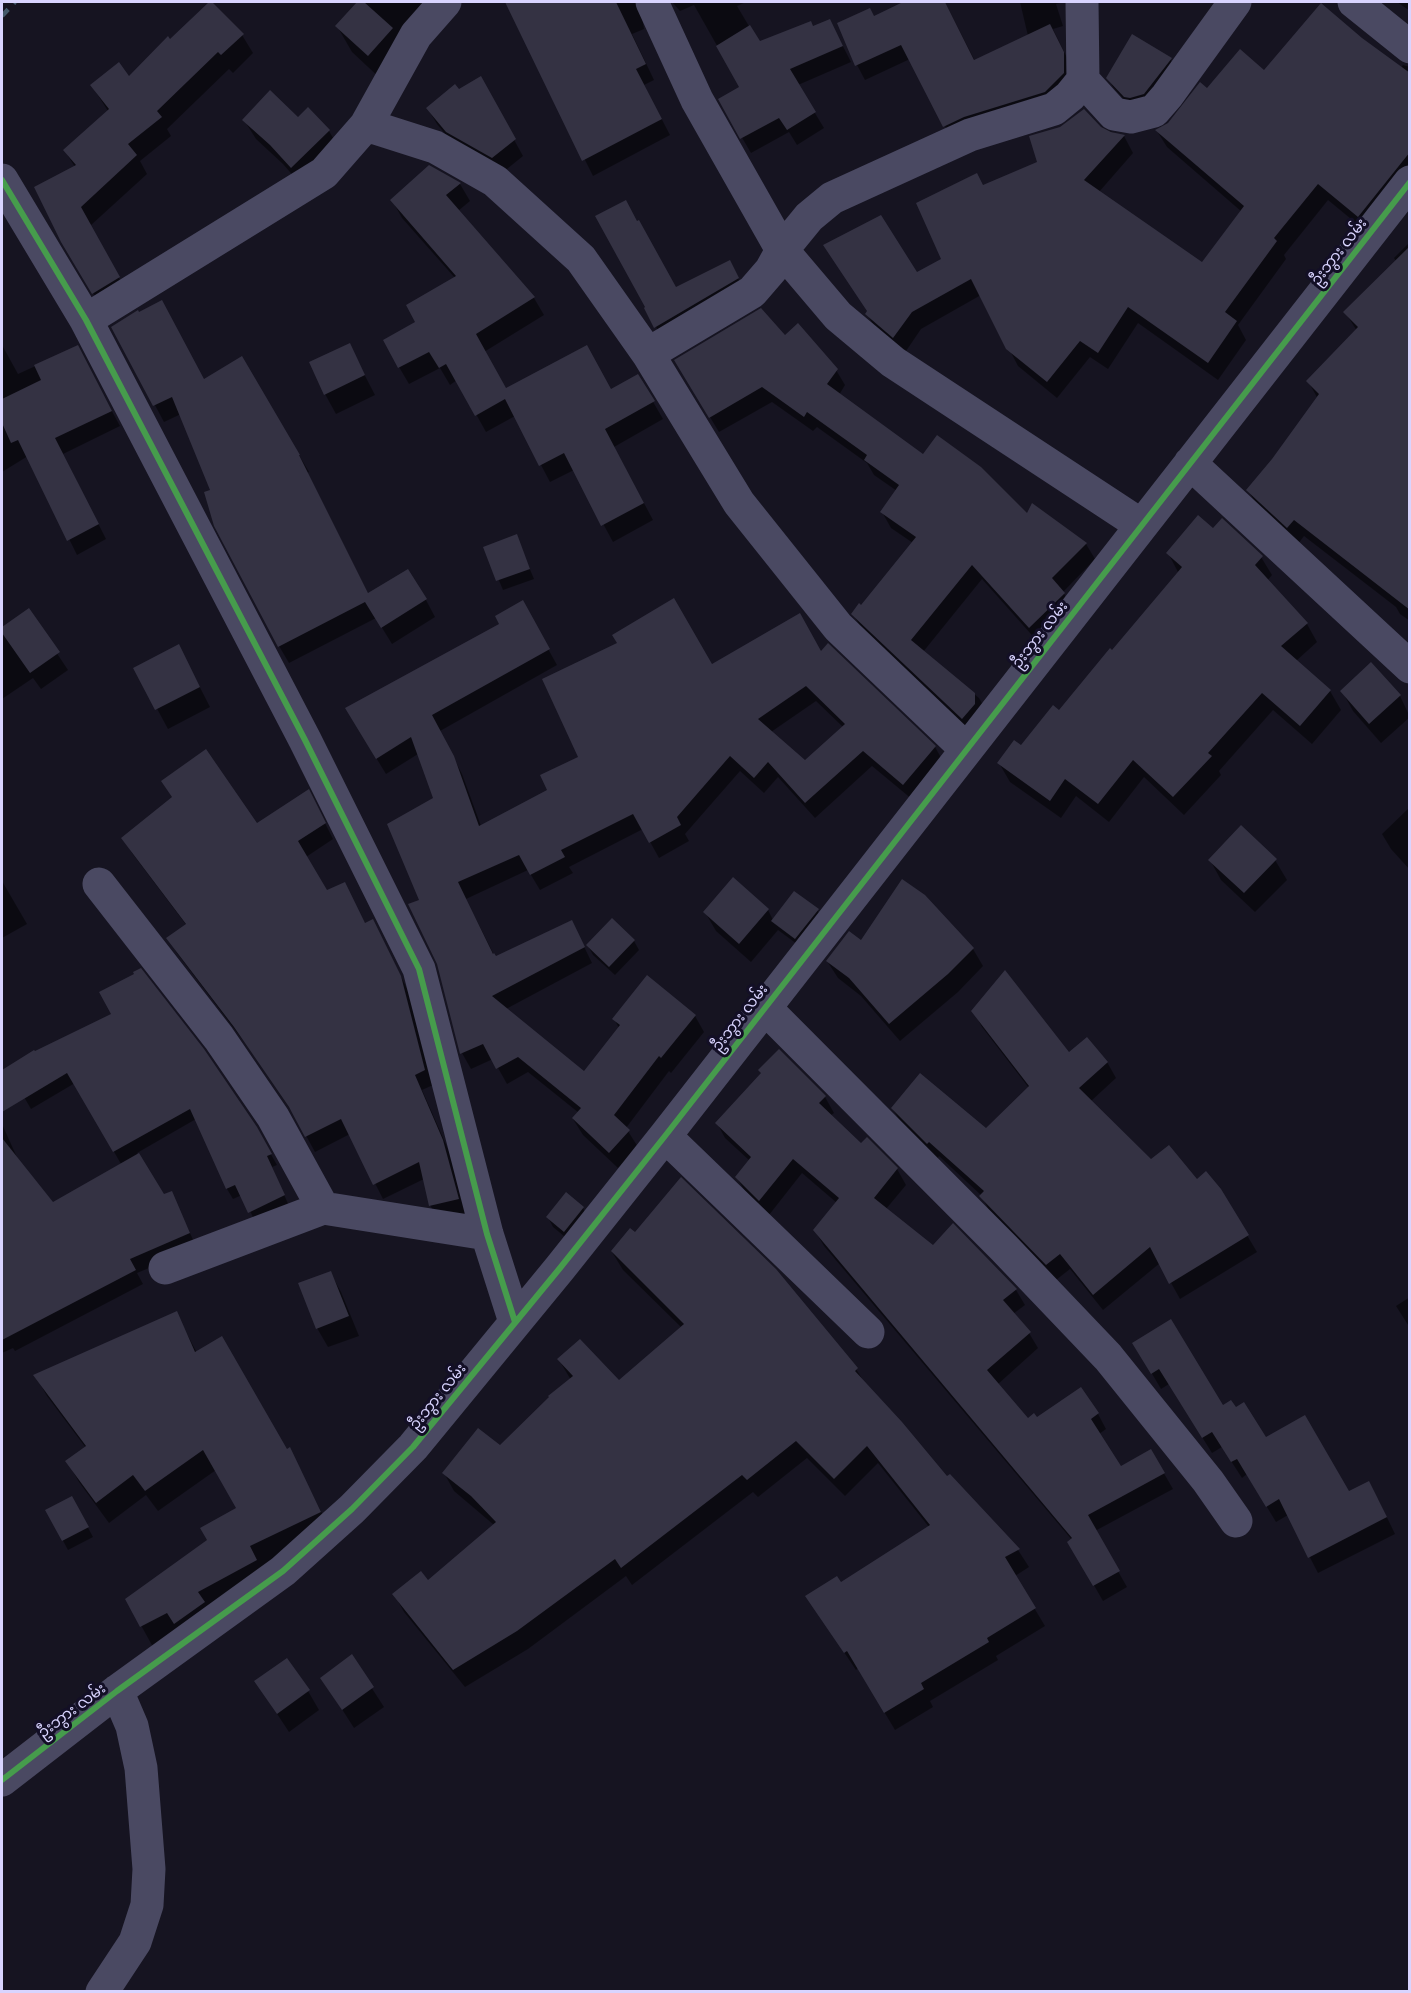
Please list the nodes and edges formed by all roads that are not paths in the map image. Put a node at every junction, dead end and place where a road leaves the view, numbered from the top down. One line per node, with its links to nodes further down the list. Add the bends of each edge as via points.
1 (445, 2): 8 (street, via 416,35)
2 (652, 2): 11 (street, via 697,100)
3 (1082, 2): 7 (street)
4 (1235, 2): 7 (street, via 1154,111 1131,117 1114,114)
5 (1354, 2): 6 (street)
6 (1410, 47)
7 (1083, 80): 11 (street, via 1054,110 970,135 832,198 809,217)
8 (366, 125): 12 (street, via 324,173); 13 (street, via 435,147 495,181 581,259)
9 (2, 180): 12 (street)
10 (1410, 182): 14 (street, ဦးဘွား လမ်း)
11 (782, 250): 13 (street, via 752,292); 15 (street, via 838,316 893,362)
12 (86, 320): 22 (street, via 305,740 419,969)
13 (648, 354): 17 (street, via 739,502 838,627)
14 (1190, 463): 15 (street, ဦးဘွား လမ်း); 16 (street)
15 (1141, 525): 17 (street, ဦးဘွား လမ်း)
16 (1410, 667)
17 (966, 749): 19 (street, ဦးဘွား လမ်း)
18 (99, 884): 21 (street, via 219,1038 273,1117)
19 (764, 1007): 20 (street, ဦးဘွား လမ်း); 26 (street, via 1108,1357)
20 (665, 1136): 24 (street, ဦးဘွား လမ်း); 25 (street)
21 (323, 1208): 22 (street); 23 (street)
22 (487, 1233): 24 (street)
23 (165, 1268)
24 (515, 1322): 27 (street, ဦးဘွား လမ်း, via 413,1447 352,1509 283,1571)
25 (868, 1332)
26 (1236, 1521)
27 (117, 1691): 28 (street, ဦးဘွား လမ်း); 29 (street, via 132,1726 141,1768 149,1869 147,1905 135,1942)
28 (2, 1780)
29 (102, 1992)

